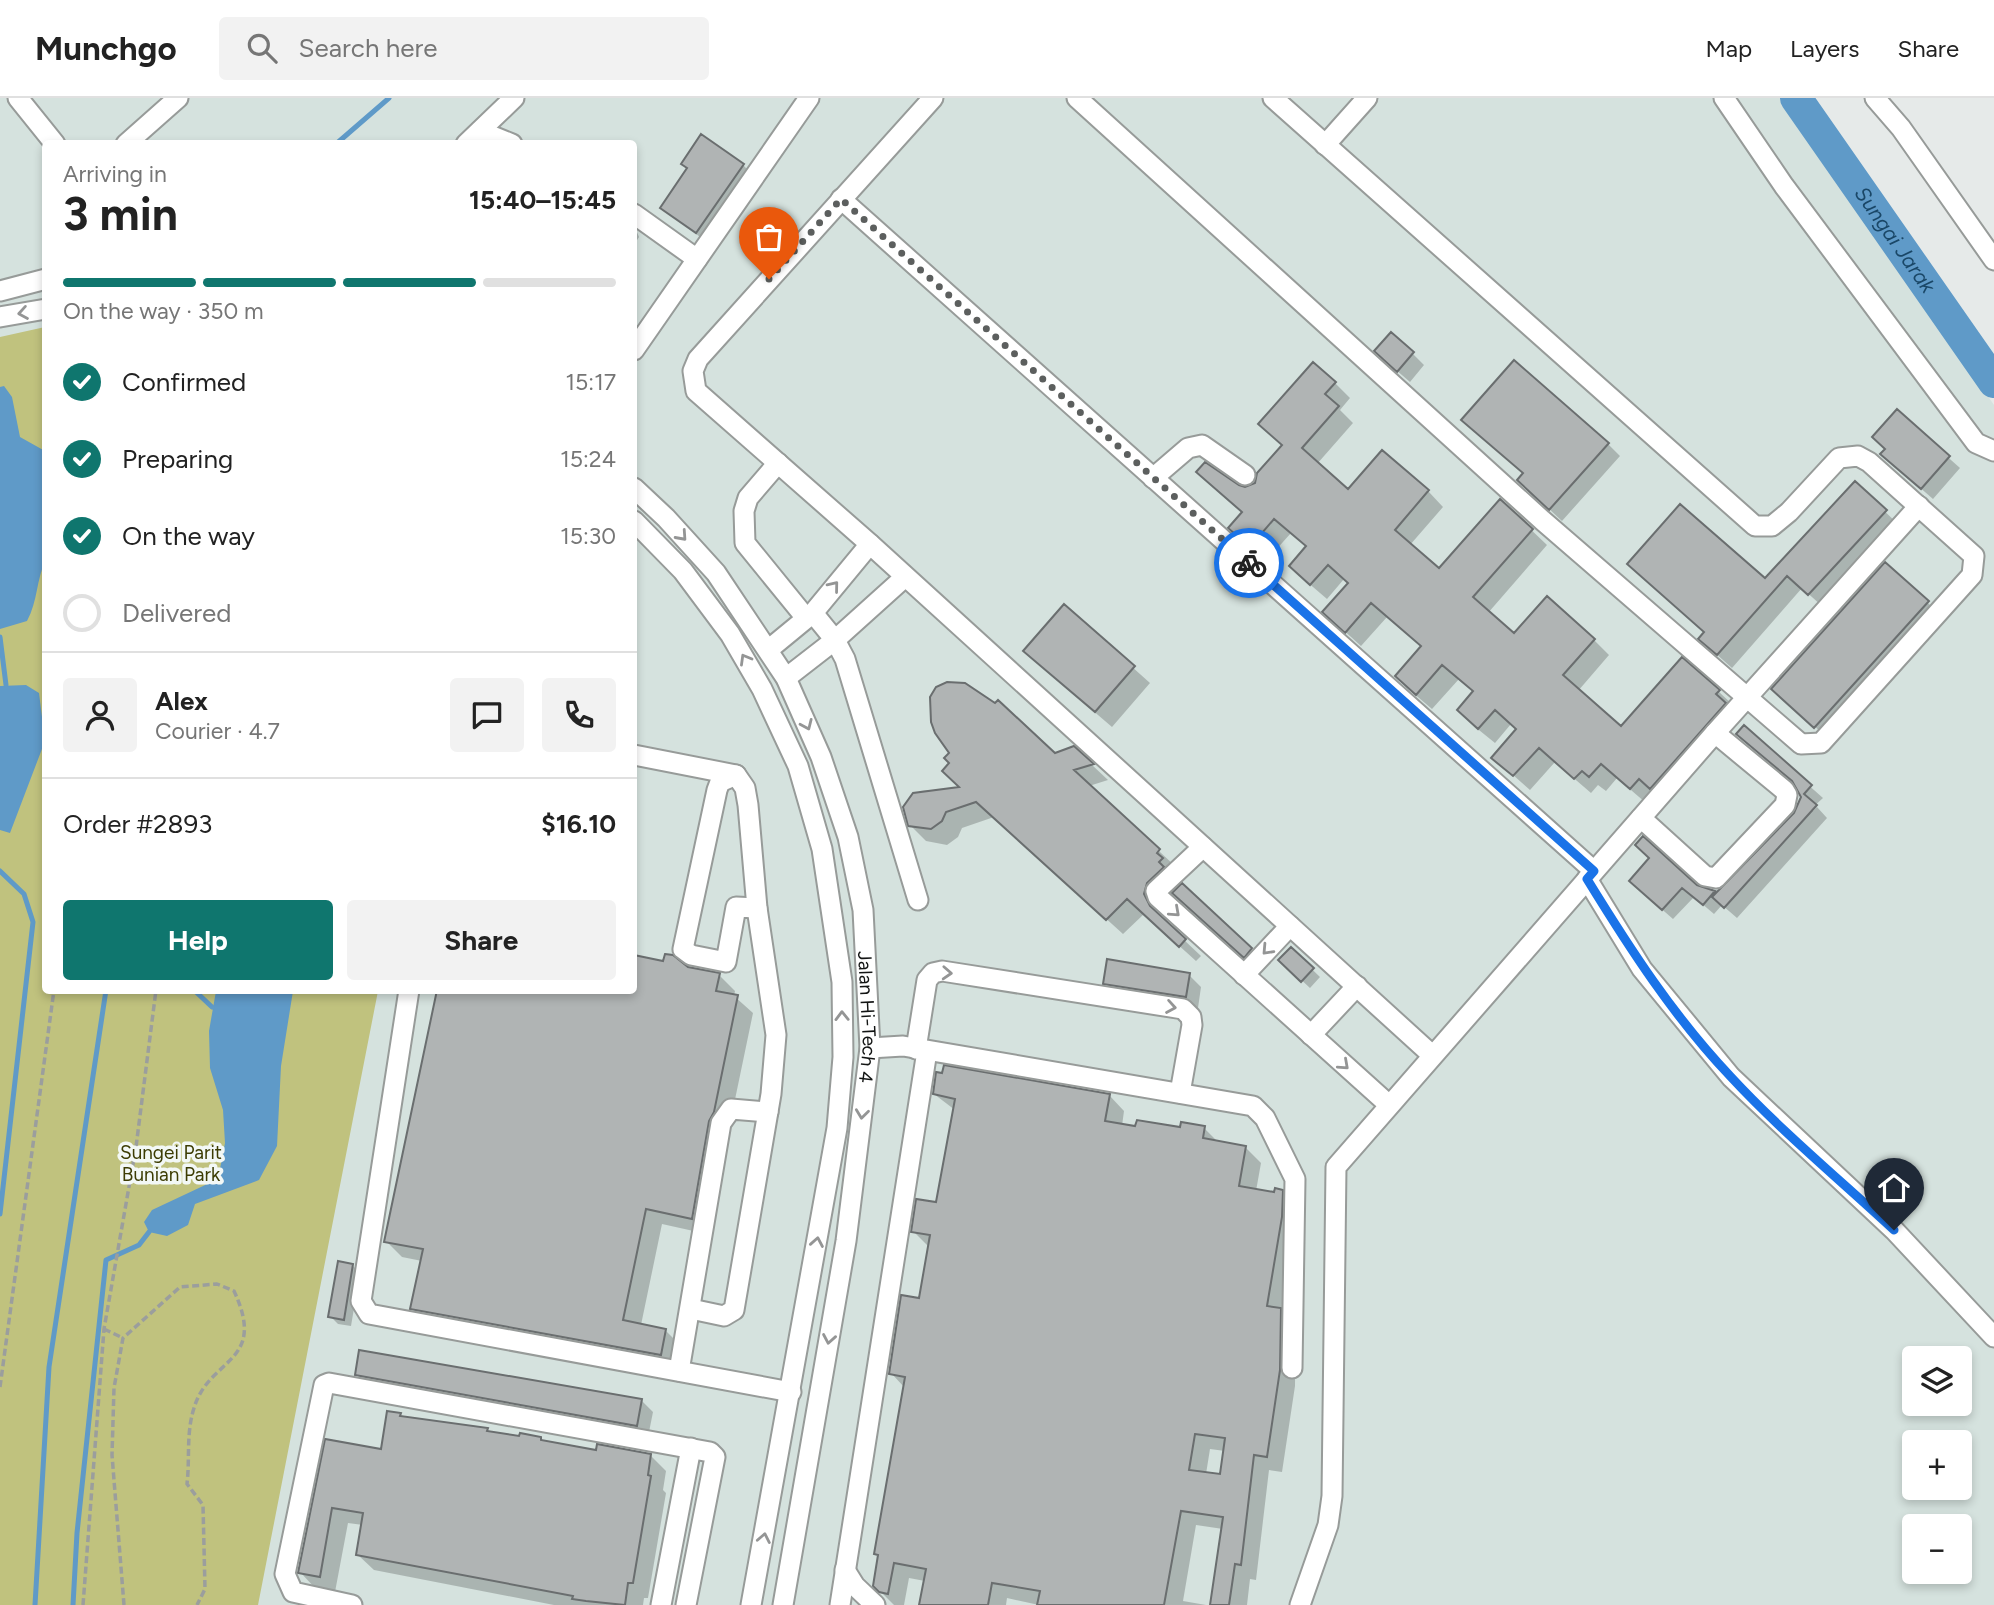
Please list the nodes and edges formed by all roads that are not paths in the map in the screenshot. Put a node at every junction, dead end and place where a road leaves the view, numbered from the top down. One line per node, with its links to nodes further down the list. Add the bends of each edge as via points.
1 (18, 98): 12 (street)
2 (178, 98): 13 (street)
3 (514, 98): 11 (street)
4 (809, 98): 17 (street)
5 (933, 98): 15 (street)
6 (1077, 98): 38 (street, via 1542,520)
7 (1273, 98): 14 (street)
8 (1367, 98): 14 (street)
9 (1724, 98): 25 (street, via 1976,443)
10 (1875, 98): 18 (street)
11 (473, 137)
12 (52, 140)
13 (131, 140)
14 (1325, 145): 30 (street, via 1755,526 1772,526 1846,456 1869,462)
15 (841, 199): 26 (street, via 698,359 693,371 696,391); 28 (street)
16 (637, 216): 17 (street)
17 (697, 259): 24 (street)
18 (1994, 260)
19 (42, 280): 21 (street)
20 (42, 287): 21 (street)
21 (0, 292)
22 (42, 310): 23 (street, one-way to 23)
23 (0, 317)
24 (637, 346)
25 (1994, 451)
26 (778, 463): 32 (street); 34 (street, via 748,498 745,544)
27 (1245, 475): 28 (street, via 1202,445 1188,447)
28 (1153, 478): 44 (street)
29 (637, 491): 36 (street, Jalan Hi-Tech 4, one-way to 36, via 716,573)
30 (1919, 506): 38 (street); 38 (street, via 1973,556 1972,575 1821,743 1801,744)
31 (637, 524): 62 (street, Jalan Hi-Tech 4, one-way to 31, via 837,1128 843,1057 842,982 822,849 799,766 762,689 730,634 683,571)
32 (870, 544): 33 (street); 34 (street, one-way to 32)
33 (905, 577): 35 (street); 43 (street)
34 (809, 615): 35 (street); 36 (street)
35 (835, 640): 37 (street); 45 (street, via 845,659)
36 (768, 650): 37 (street, Jalan Hi-Tech 4)
37 (786, 678): 52 (street, Jalan Hi-Tech 4, one-way to 52, via 821,757 848,837 863,910)
38 (1747, 697): 39 (street)
39 (1715, 733): 42 (street); 42 (street, via 1784,790 1785,806 1716,878 1705,876)
40 (637, 756): 41 (street)
41 (736, 775): 46 (street, via 745,788 748,805); 46 (street, via 720,782 717,790 682,949 726,962 736,907)
42 (1641, 818): 44 (street)
43 (1203, 848): 47 (street); 48 (street, one-way to 48, via 1157,894)
44 (1590, 875): 54 (street); 59 (street, via 1642,969 1731,1077 1894,1230)
45 (918, 900)
46 (757, 908): 57 (street, via 776,1035)
47 (1290, 926): 48 (street, one-way to 48); 49 (street)
48 (1244, 975): 51 (street)
49 (1357, 986): 51 (street); 54 (street)
50 (408, 994): 61 (street, via 364,1309 369,1314)
51 (1311, 1035): 56 (street, one-way to 56)
52 (870, 1048): 53 (street); 69 (street, Jalan Hi-Tech 4, one-way to 69, via 846,1241)
53 (922, 1050): 55 (street); 55 (street, one-way to 55, via 927,980 942,971 1183,1009 1192,1025); 64 (street)
54 (1432, 1055): 56 (street)
55 (1180, 1093): 60 (street, via 1253,1106 1265,1118 1295,1179)
56 (1388, 1104): 72 (street, via 1336,1167 1332,1496 1328,1525)
57 (768, 1112): 58 (street, via 731,1109 721,1123); 58 (street, via 734,1310 724,1316)
58 (691, 1309): 61 (street)
59 (1994, 1337)
60 (1292, 1368)
61 (679, 1371): 62 (street)
62 (791, 1392): 68 (street, Jalan Hi-Tech 4, one-way to 62)
63 (691, 1448): 65 (street, via 324,1385 285,1574 293,1592); 66 (street); 67 (street, via 715,1457)
64 (845, 1570): 70 (street); 71 (street)
65 (352, 1605)
66 (661, 1605)
67 (686, 1605)
68 (751, 1605)
69 (783, 1605)
70 (840, 1605)
71 (875, 1605)
72 (1300, 1605)

